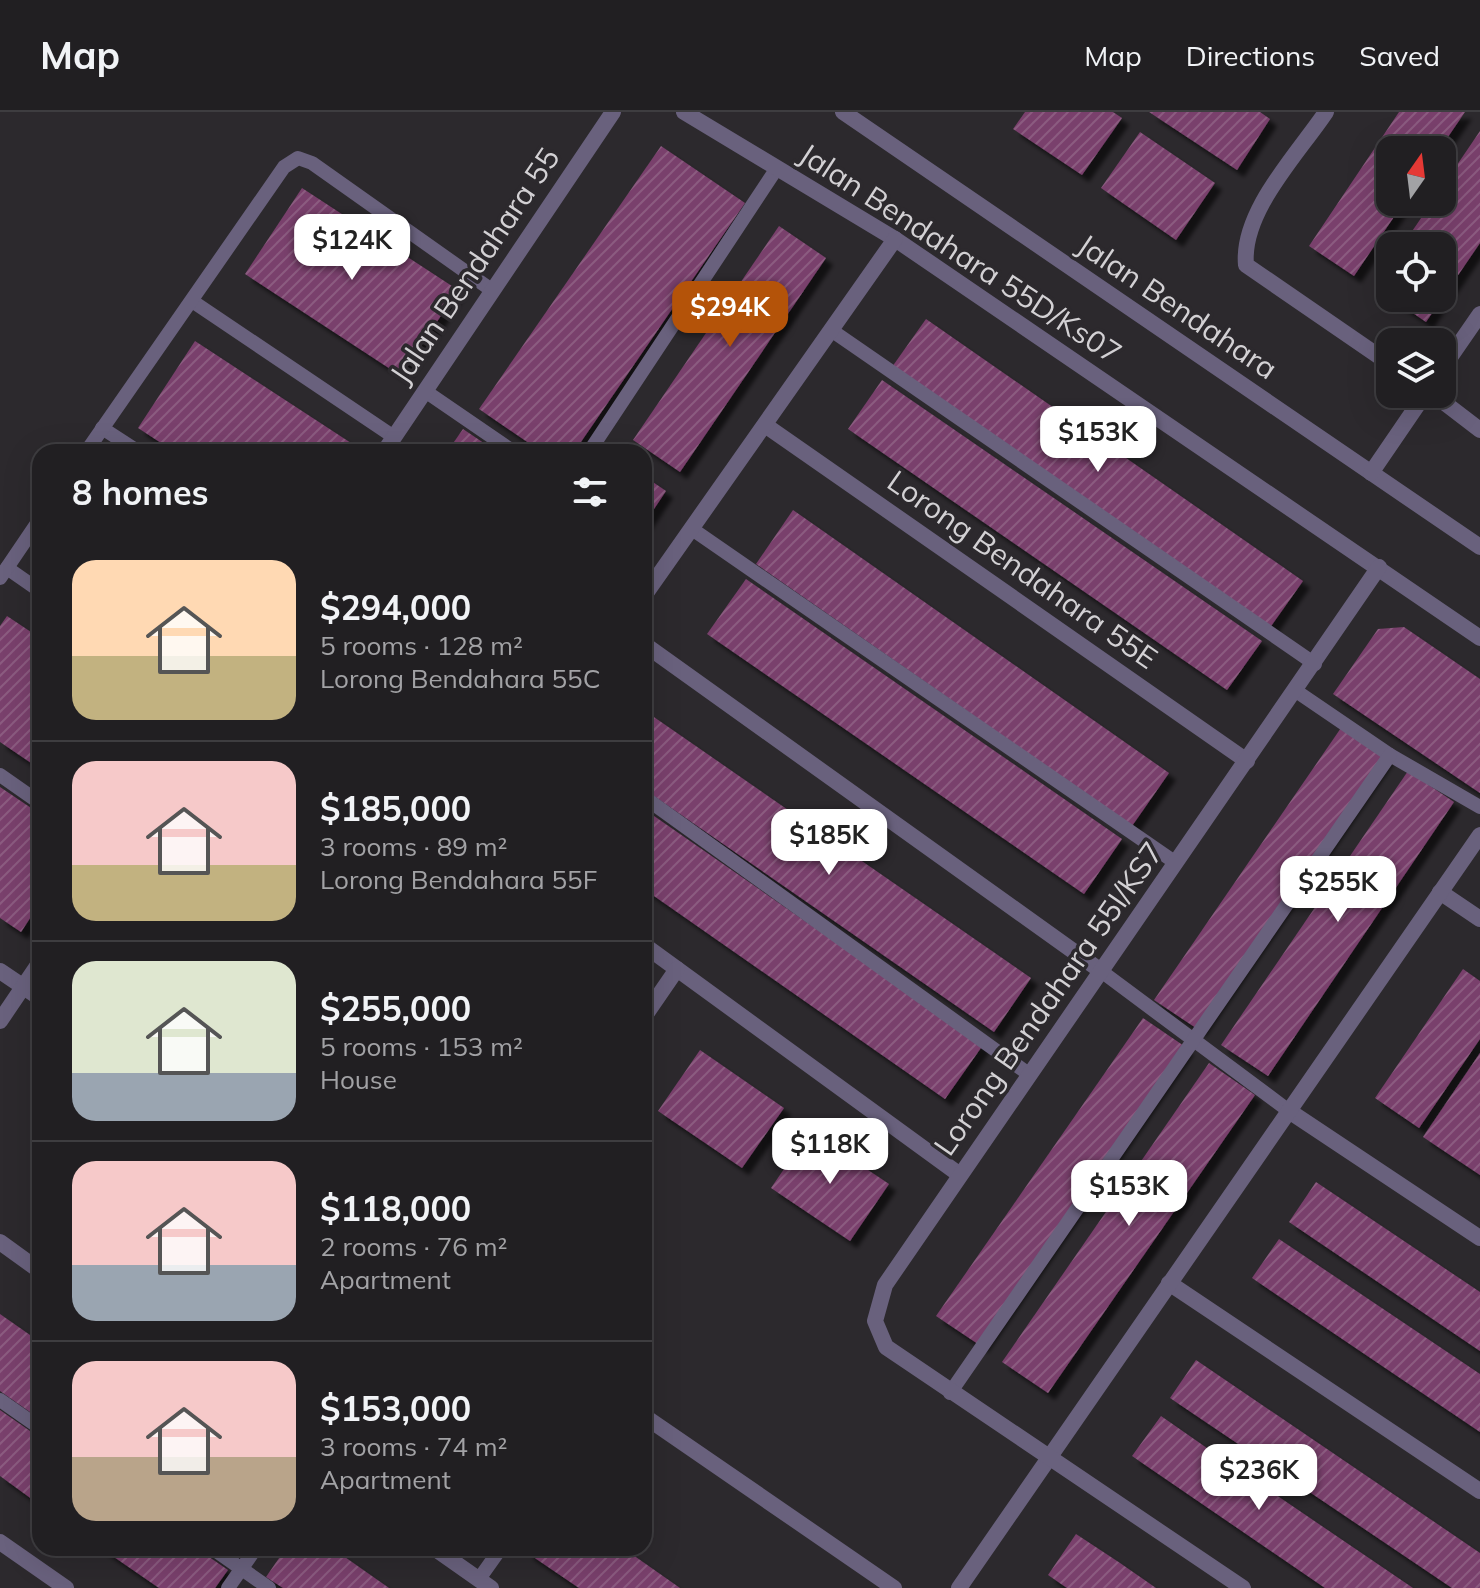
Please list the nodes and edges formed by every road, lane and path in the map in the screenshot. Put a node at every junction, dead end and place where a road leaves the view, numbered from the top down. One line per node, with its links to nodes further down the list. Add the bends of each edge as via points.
1 (613, 112): 7 (street, Jalan Bendahara 55)
2 (684, 112): 5 (street, Jalan Bendahara 55D/Ks07)
3 (843, 112): 25 (street, Jalan Bendahara)
4 (1326, 112): 12 (street, via 1252,220 1244,244 1246,265)
5 (777, 168): 6 (street, Jalan Bendahara 55D/Ks07); 24 (lane)
6 (895, 239): 10 (street); 29 (street, Jalan Bendahara 55D/Ks07)
7 (493, 291): 8 (lane, via 298,158 284,167); 13 (street, Jalan Bendahara 55)
8 (192, 301): 17 (lane); 19 (lane)
9 (1480, 314): 11 (street)
10 (831, 330): 16 (street); 35 (lane)
11 (1456, 349)
12 (1376, 354)
13 (425, 391): 19 (street, Jalan Bendahara 55); 23 (lane)
14 (1415, 408): 25 (street)
15 (1451, 408): 18 (street)
16 (765, 425): 26 (street); 38 (street, Lorong Bendahara 55E)
17 (102, 428): 20 (lane); 21 (lane)
18 (1480, 430)
19 (394, 437): 22 (street, Jalan Bendahara 55)
20 (91, 444)
21 (127, 444)
22 (389, 444)
23 (502, 444)
24 (594, 444)
25 (1371, 473): 28 (street, Jalan Bendahara)
26 (692, 529): 31 (street); 44 (lane)
27 (32, 531): 30 (lane)
28 (1480, 547)
29 (1379, 567): 33 (street, Jalan Bendahara 55D/Ks07); 35 (street, Lorong Bendahara 55I/KS7)
30 (3, 573): 32 (lane)
31 (652, 585)
32 (32, 587)
33 (1480, 638)
34 (652, 650): 50 (street)
35 (1315, 664): 36 (street, Lorong Bendahara 55I/KS7)
36 (1296, 691): 37 (lane); 38 (street, Lorong Bendahara 55I/KS7)
37 (1390, 755): 42 (lane); 56 (lane)
38 (1247, 761): 44 (street, Lorong Bendahara 55I/KS7)
39 (0, 775): 40 (lane)
40 (32, 797)
41 (652, 803): 57 (lane)
42 (1480, 807)
43 (1480, 835): 45 (street)
44 (1176, 863): 50 (street, Lorong Bendahara 55I/KS7)
45 (1440, 892): 46 (street); 58 (street)
46 (1480, 919)
47 (652, 951): 48 (street)
48 (677, 969): 54 (street); 59 (street)
49 (0, 971): 52 (street)
50 (1101, 971): 56 (lane); 57 (street, Lorong Bendahara 55I/KS7)
51 (32, 974): 52 (street)
52 (24, 987): 53 (street); 55 (street)
53 (32, 992)
54 (652, 1005)
55 (0, 1021)
56 (1194, 1039): 58 (lane); 64 (lane)
57 (1030, 1075): 59 (street, Lorong Bendahara 55I/KS7)
58 (1289, 1111): 60 (street); 63 (street)
59 (960, 1175): 64 (street, Lorong Bendahara 55I/KS7, via 885,1285 875,1321 886,1347)
60 (1480, 1238)
61 (0, 1242): 62 (street)
62 (32, 1265)
63 (1169, 1283): 68 (street); 69 (street)
64 (950, 1393): 68 (street, Lorong Bendahara 55I/KS7)
65 (0, 1400): 66 (lane)
66 (32, 1422)
67 (652, 1422): 80 (street)
68 (1050, 1456): 81 (street); 82 (street, Lorong Bendahara 55I/KS7)
69 (1480, 1491)
70 (0, 1542): 77 (street)
71 (223, 1556): 75 (lane)
72 (250, 1556): 75 (lane)
73 (445, 1556): 76 (street)
74 (497, 1556): 76 (lane)
75 (241, 1569): 78 (lane); 79 (lane)
76 (485, 1584)
77 (66, 1588)
78 (228, 1588)
79 (269, 1588)
80 (894, 1588)
81 (959, 1588)
82 (1243, 1588)

